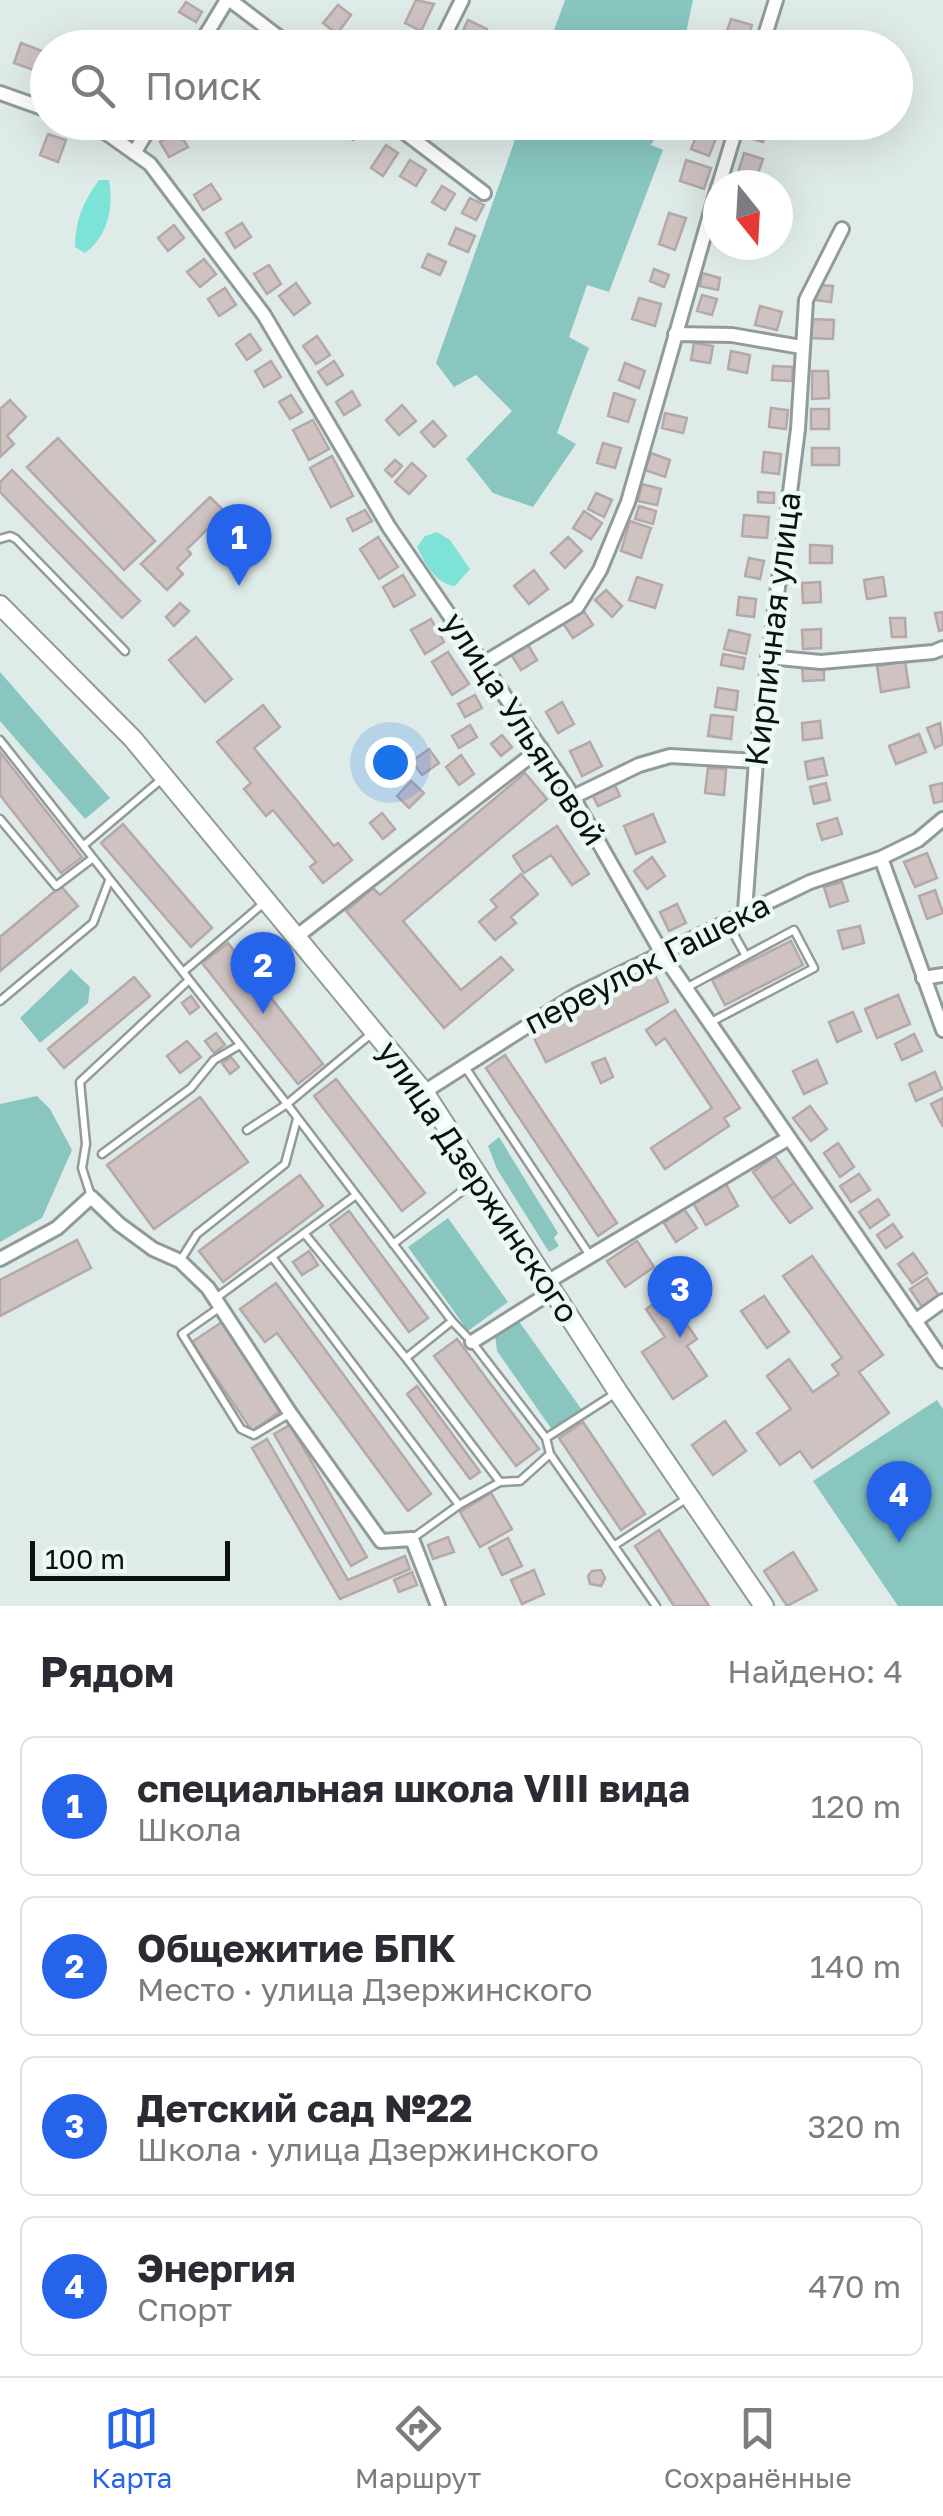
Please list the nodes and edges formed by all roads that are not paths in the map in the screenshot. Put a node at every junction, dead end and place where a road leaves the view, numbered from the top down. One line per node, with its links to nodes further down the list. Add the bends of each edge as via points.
1 (228, 0): 4 (street); 5 (street)
2 (462, 0): 6 (street)
3 (776, 0): 7 (street)
4 (209, 30)
5 (269, 30)
6 (447, 30)
7 (767, 30)
8 (0, 93): 9 (street)
9 (30, 104)
10 (116, 140): 14 (street, улица Ульяновой)
11 (142, 140): 14 (street)
12 (415, 140): 16 (street)
13 (732, 140): 15 (street)
14 (134, 153): 26 (street, улица Ульяновой, via 150,164 264,315 389,527)
15 (723, 170)
16 (484, 193)
17 (842, 229): 20 (street, Кирпичная улица, via 806,300)
18 (703, 238): 19 (street)
19 (675, 334): 20 (street); 26 (street, via 628,502 600,570 577,606)
20 (801, 347): 25 (street, Кирпичная улица, via 798,429)
21 (0, 538): 24 (lane, via 16,540)
22 (0, 604): 30 (main road, улица Дзержинского)
23 (943, 648): 25 (street, via 821,662)
24 (125, 652)
25 (768, 658): 29 (street, Кирпичная улица)
26 (484, 663): 28 (street, улица Ульяновой)
27 (0, 740): 34 (lane)
28 (541, 748): 31 (street, улица Ульяновой); 41 (street)
29 (756, 761): 31 (street, via 670,756); 39 (street, Кирпичная улица)
30 (165, 778): 34 (lane); 38 (main road, улица Дзержинского)
31 (573, 797): 42 (street, улица Ульяновой)
32 (0, 819): 35 (lane, via 56,886)
33 (943, 819): 36 (street, переулок Гашека)
34 (84, 845): 35 (lane)
35 (93, 858): 37 (lane)
36 (880, 858): 39 (street, переулок Гашека); 46 (street)
37 (109, 880): 44 (lane); 49 (lane, via 93,923)
38 (266, 901): 41 (main road, улица Дзержинского); 44 (lane)
39 (745, 911): 40 (street, переулок Гашека)
40 (726, 920): 42 (street, переулок Гашека); 43 (lane)
41 (296, 937): 51 (main road, улица Дзержинского)
42 (663, 954): 48 (street, улица Ульяновой); 54 (street, переулок Гашека, via 576,996)
43 (746, 956): 48 (lane); 50 (lane, via 794,930 814,968)
44 (183, 972): 47 (lane)
45 (943, 975): 46 (street)
46 (923, 978): 52 (street)
47 (190, 980): 53 (lane); 63 (lane, via 80,1082 82,1168)
48 (686, 988): 50 (street, улица Ульяновой)
49 (0, 1001)
50 (710, 1022): 59 (street, улица Ульяновой)
51 (375, 1030): 55 (main road, улица Дзержинского); 56 (lane)
52 (943, 1030)
53 (240, 1045): 56 (lane); 60 (lane)
54 (464, 1065): 55 (street, переулок Гашека); 66 (lane)
55 (424, 1092): 61 (main road, улица Дзержинского)
56 (288, 1104): 57 (lane); 58 (lane)
57 (298, 1117): 62 (lane); 69 (lane, via 285,1164 196,1234)
58 (246, 1130)
59 (789, 1138): 66 (street); 74 (street, улица Ульяновой)
60 (102, 1154)
61 (480, 1178): 65 (lane); 70 (main road, улица Дзержинского)
62 (356, 1195): 64 (lane); 65 (lane)
63 (92, 1197): 68 (street, via 56,1228); 69 (street, via 153,1249)
64 (304, 1233): 67 (lane); 76 (lane)
65 (393, 1244): 73 (lane)
66 (589, 1254): 70 (street)
67 (272, 1257): 72 (lane); 84 (lane)
68 (0, 1259)
69 (180, 1260): 72 (street)
70 (550, 1286): 75 (street); 78 (main road, улица Дзержинского)
71 (943, 1301): 74 (street)
72 (218, 1303): 79 (street); 79 (lane, via 182,1334 241,1429 254,1435)
73 (452, 1321): 75 (lane); 76 (lane)
74 (915, 1321): 77 (street, улица Ульяновой)
75 (472, 1342): 80 (lane)
76 (406, 1358): 82 (lane)
77 (943, 1361)
78 (618, 1392): 80 (lane); 83 (main road, улица Дзержинского)
79 (290, 1413): 85 (street, via 381,1541)
80 (546, 1438): 81 (lane)
81 (550, 1454): 82 (lane, via 520,1481); 86 (lane)
82 (500, 1482): 84 (lane)
83 (689, 1498): 86 (lane); 89 (main road, улица Дзержинского)
84 (459, 1505): 85 (lane)
85 (412, 1539): 87 (street)
86 (615, 1546): 88 (lane)
87 (438, 1606)
88 (656, 1606)
89 (764, 1606)

